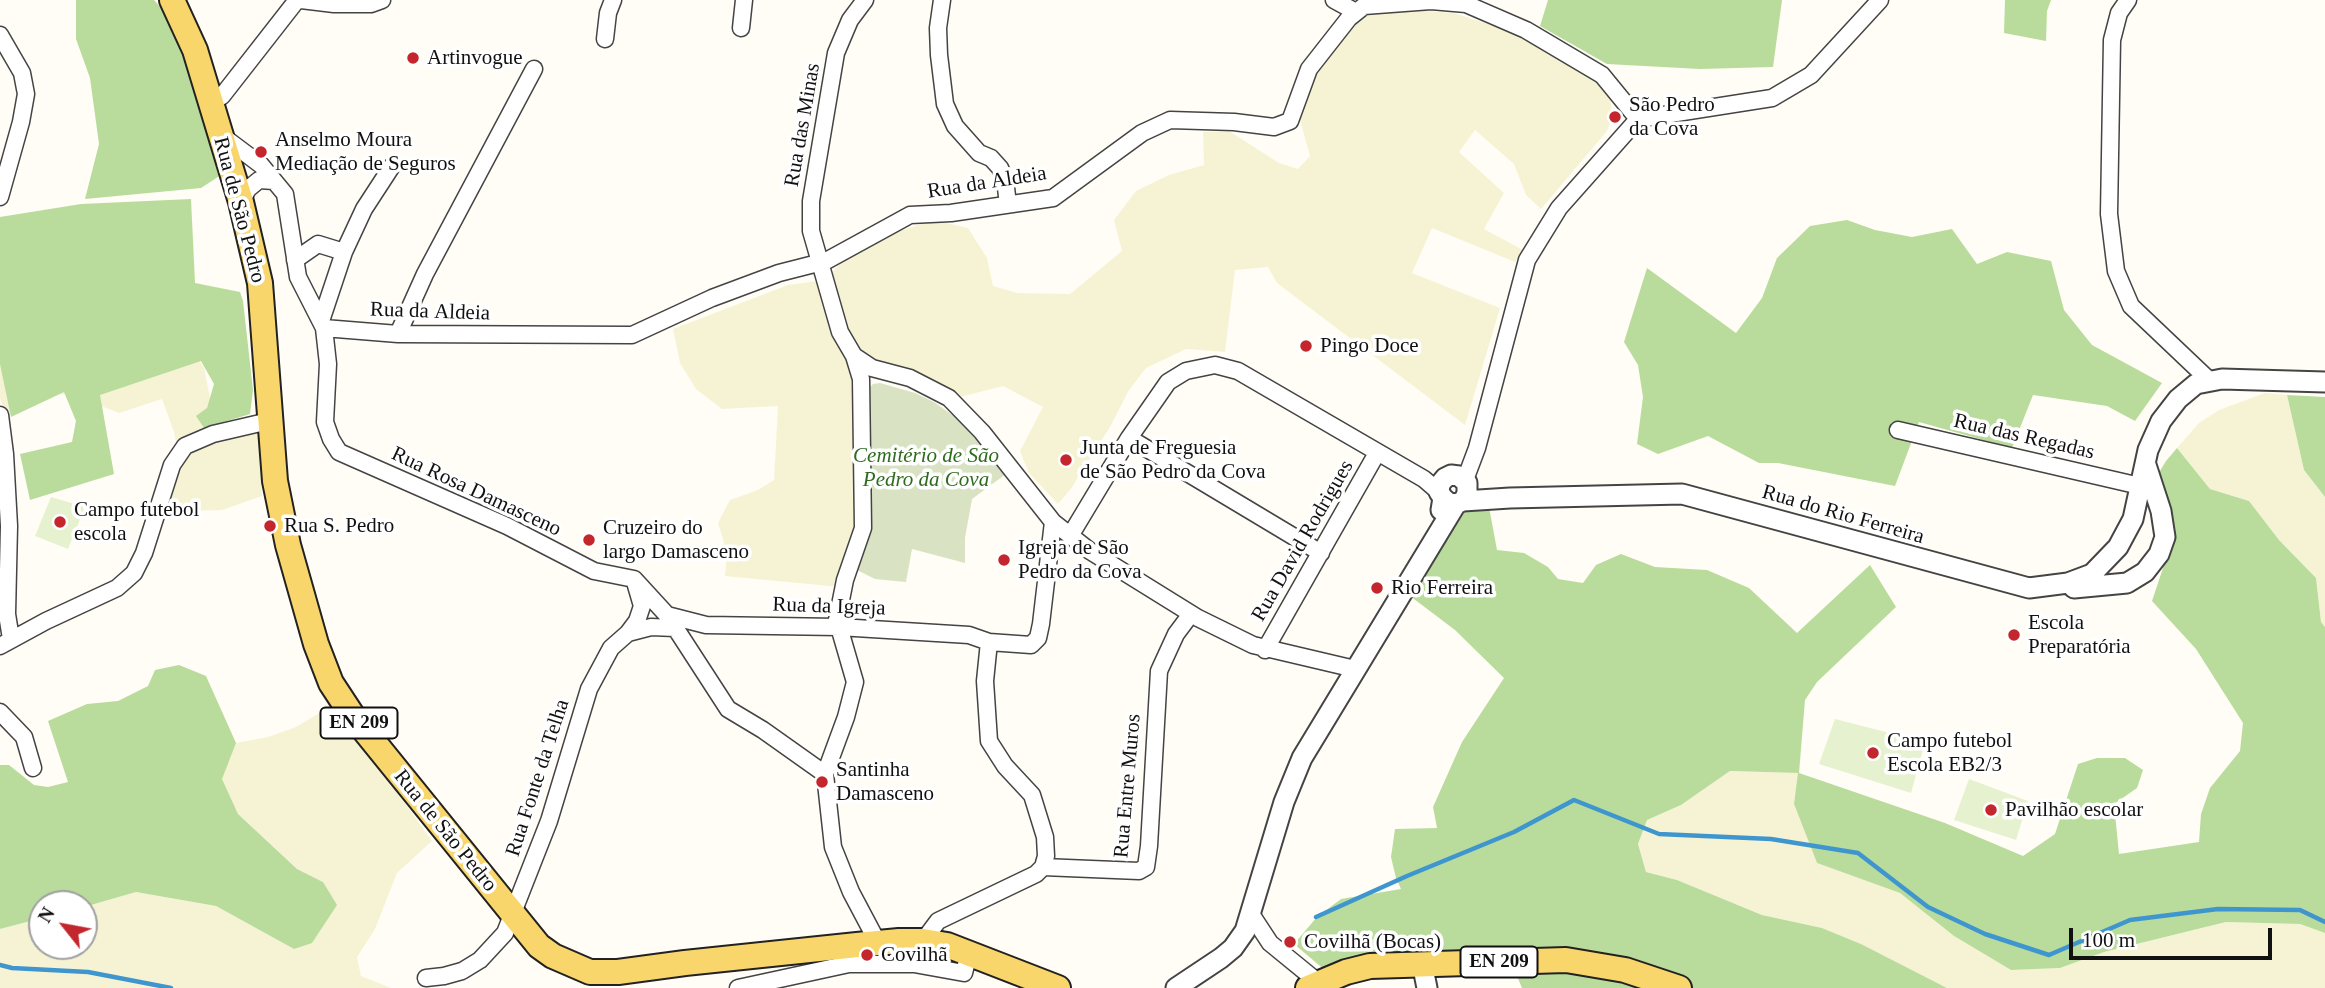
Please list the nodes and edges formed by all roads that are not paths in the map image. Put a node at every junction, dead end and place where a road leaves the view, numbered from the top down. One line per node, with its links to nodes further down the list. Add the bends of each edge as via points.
1 (172, 0): 16 (main road, Rua de São Pedro / EN 209, via 188,30)
2 (299, 0): 3 (street, via 371,4); 16 (street, via 222,96)
3 (382, 0)
4 (612, 0): 14 (street)
5 (744, 0): 12 (street)
6 (866, 0): 26 (street, Rua das Minas, via 850,20 830,80 811,201 811,231)
7 (942, 0): 23 (street, via 939,55 945,104 955,125 979,153 1000,168)
8 (1334, 0): 11 (street)
9 (1880, 0): 17 (street, via 1811,75 1772,98)
10 (2128, 0): 30 (street, via 2119,13 2112,40 2109,214 2116,271 2131,306)
11 (1356, 12): 17 (street, via 1364,6 1431,1 1466,4 1526,30 1602,75); 23 (street, Rua da Aldeia, via 1309,69 1290,121 1274,127 1170,120 1142,133 1053,198)
12 (741, 28)
13 (0, 35): 21 (street, via 22,73 26,94)
14 (605, 40)
15 (534, 69): 28 (street)
16 (210, 103): 18 (main road, Rua de São Pedro / EN 209)
17 (1638, 119): 39 (street, via 1559,208 1528,260 1477,448)
18 (219, 133): 20 (street, Rua Rosa Damasceno, via 261,165); 22 (main road, Rua de São Pedro / EN 209)
19 (392, 166): 24 (street)
20 (274, 181): 22 (street, via 259,180); 25 (street, Rua Rosa Damasceno, via 285,194)
21 (0, 197)
22 (241, 202): 33 (main road, Rua de São Pedro / EN 209, via 260,283)
23 (1008, 204): 26 (street, Rua da Aldeia, via 910,215)
24 (344, 252): 25 (street, via 318,244); 27 (street)
25 (295, 260): 27 (street, Rua Rosa Damasceno, via 298,277)
26 (820, 264): 28 (street, Rua da Aldeia, via 768,277 632,335); 29 (street, Rua das Minas, via 840,332)
27 (323, 325): 28 (street, Rua da Aldeia); 45 (street, Rua Rosa Damasceno, via 325,422 339,452 507,526 594,571)
28 (398, 334)
29 (854, 356): 41 (street, via 872,368 910,378 948,398 982,432); 49 (street, Rua das Minas, via 861,379 863,528 845,580)
30 (2210, 382): 31 (street, Rua do Rio Ferreira); 37 (street, Rua do Rio Ferreira, via 2196,384 2169,410)
31 (2325, 382)
32 (0, 415): 51 (street, via 9,526)
33 (269, 421): 51 (street, via 213,434 185,446 172,465 145,553 134,573 117,588); 60 (main road, Rua de São Pedro / EN 209, via 288,545 331,683)
34 (1898, 430): 38 (street, Rua das Regadas)
35 (1129, 438): 36 (street, via 1168,382 1186,371 1214,365 1238,371); 42 (street); 44 (street)
36 (1377, 453): 39 (street, via 1424,479); 44 (street, Rua David Rodrigues)
37 (2145, 464): 38 (street, Rua do Rio Ferreira); 43 (street)
38 (2140, 486): 40 (street, Rua do Rio Ferreira)
39 (1454, 489): 46 (street, Rua do Rio Ferreira, via 1510,498 1682,495); 54 (street, via 1439,528)
40 (2133, 519): 43 (street, via 2148,514); 46 (street, Rua do Rio Ferreira, via 2118,547 2092,574 2068,583)
41 (1053, 522): 42 (street); 52 (street, Rua da Igreja, via 1038,638 1031,645)
42 (1070, 536): 47 (street)
43 (2165, 537): 46 (street, via 2145,572 2127,583)
44 (1321, 553): 53 (street, Rua David Rodrigues)
45 (634, 579): 48 (street); 50 (street, Rua Fonte da Telha, via 642,606)
46 (2029, 588)
47 (1191, 614): 53 (street); 58 (street, Rua Entre Muros, via 1158,671 1146,867 1139,871)
48 (671, 622): 49 (street, Rua da Igreja); 50 (street); 57 (street, via 728,709)
49 (839, 626): 52 (street, Rua da Igreja, via 969,635); 57 (street, via 855,682)
50 (628, 633): 60 (street, Rua Fonte da Telha, via 611,648 589,689 549,821)
51 (6, 642)
52 (989, 642): 58 (street, via 985,681 989,741 1032,795 1045,837)
53 (1265, 650): 54 (street)
54 (1354, 669): 59 (street, via 1302,758)
55 (0, 712): 56 (street, via 24,737)
56 (33, 768)
57 (825, 774): 62 (street, via 833,847)
58 (1043, 867): 61 (street, via 937,921)
59 (1251, 914): 66 (street, via 1270,943); 69 (street, via 1233,947)
60 (514, 915): 62 (main road, Rua de São Pedro / EN 209, via 539,946 590,972); 65 (street, Rua Fonte da Telha, via 505,933 480,960 462,971)
61 (923, 942): 62 (main road, Rua de São Pedro / EN 209); 63 (main road, Rua de São Pedro / EN 209)
62 (878, 943)
63 (970, 953): 67 (street, via 964,973 914,964 849,964); 68 (main road, Rua de São Pedro / EN 209)
64 (1422, 963): 66 (main road, EN 209, via 1346,971); 70 (street); 71 (main road, EN 209, via 1566,960 1625,970)
65 (426, 978)
66 (1313, 986)
67 (738, 988)
68 (1057, 988)
69 (1176, 988)
70 (1427, 988)
71 (1679, 988)

